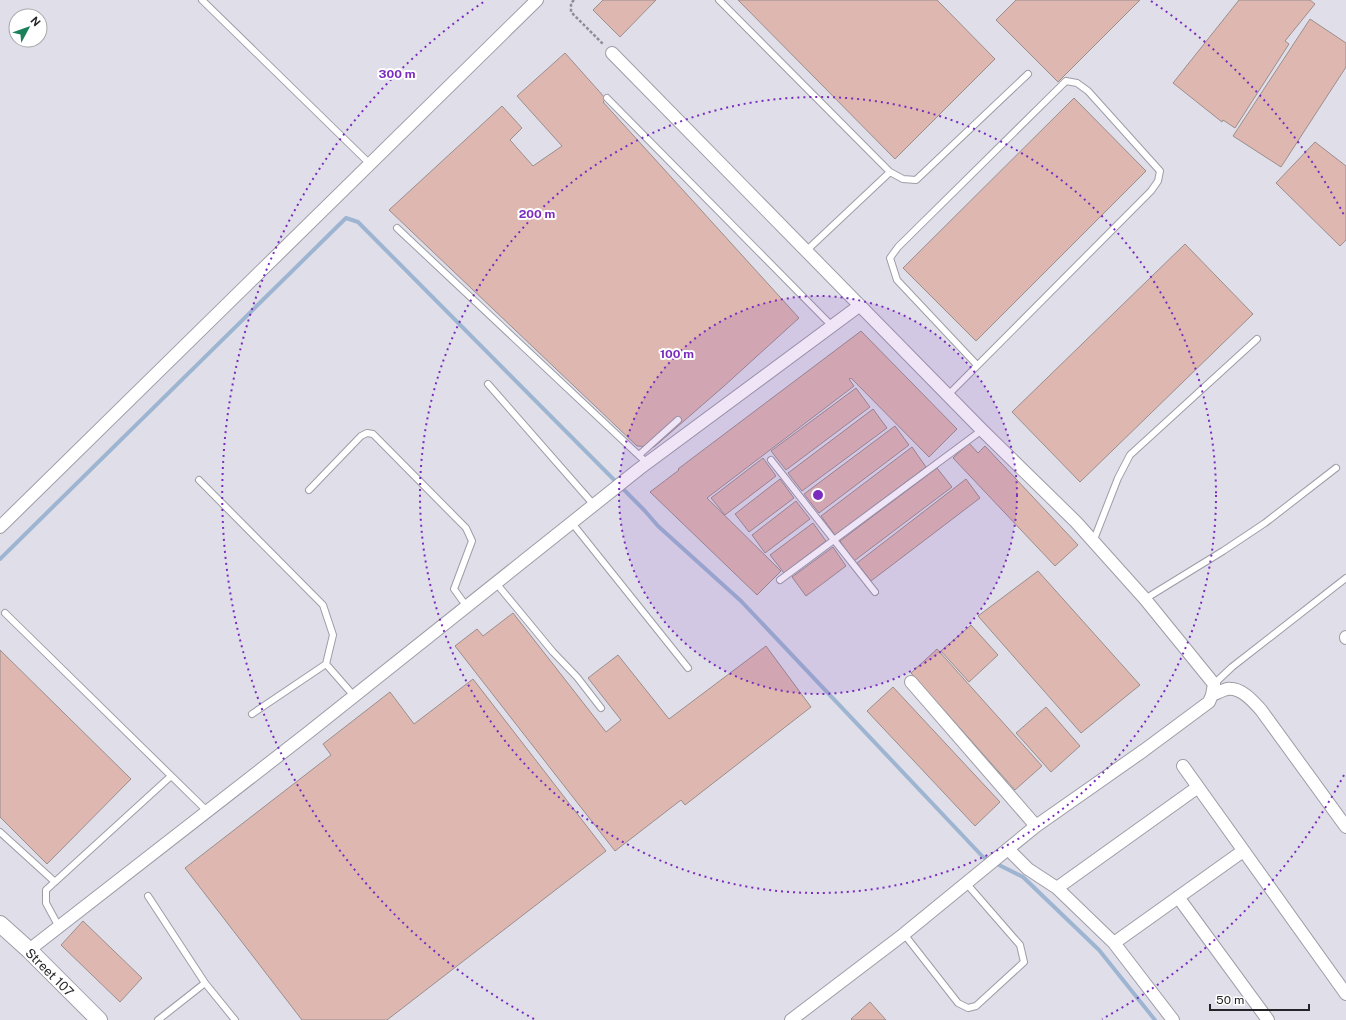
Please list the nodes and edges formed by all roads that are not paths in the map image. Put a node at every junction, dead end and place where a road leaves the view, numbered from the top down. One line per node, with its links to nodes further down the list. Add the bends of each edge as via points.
1 (202, 0): 7 (lane)
2 (537, 0): 7 (street)
3 (719, 0): 8 (lane)
4 (612, 53): 10 (street)
5 (1028, 74): 8 (lane, via 916,180 902,179)
6 (607, 98): 12 (lane)
7 (370, 164): 26 (street)
8 (890, 172): 10 (lane)
9 (397, 228): 20 (lane)
10 (806, 251): 11 (street)
11 (859, 306): 12 (street); 16 (street)
12 (832, 326): 20 (street)
13 (1257, 339): 28 (lane, via 1130,455 1118,478)
14 (977, 365): 14 (lane, via 1151,191 1158,181 1160,171 1088,91 1077,83 1066,80 903,242 890,258 897,280); 16 (lane)
15 (488, 384): 24 (lane)
16 (948, 395): 18 (street)
17 (678, 420): 20 (lane)
18 (982, 430): 27 (lane); 28 (street)
19 (771, 460): 27 (lane)
20 (642, 463): 24 (street)
21 (1336, 468): 33 (lane, via 1265,523)
22 (199, 480): 36 (lane, via 322,606 333,635)
23 (309, 490): 34 (lane, via 361,436 373,434 466,528 472,541 454,589)
24 (597, 503): 25 (street)
25 (572, 523): 31 (street); 37 (lane)
26 (0, 527)
27 (835, 540): 30 (lane); 32 (lane)
28 (1094, 542): 33 (street)
29 (1346, 578): 39 (lane, via 1232,667)
30 (780, 580)
31 (496, 583): 34 (street); 41 (lane)
32 (875, 592)
33 (1145, 599): 39 (street)
34 (467, 607): 40 (street)
35 (5, 613): 44 (lane)
36 (326, 664): 40 (lane); 42 (lane)
37 (688, 668)
38 (911, 682): 47 (street)
39 (1213, 690): 47 (street, via 1209,702); 48 (street, via 1239,691 1252,700)
40 (354, 696): 46 (street)
41 (601, 708)
42 (252, 714)
43 (1183, 766): 45 (street)
44 (171, 776): 46 (lane); 52 (lane)
45 (1198, 787): 51 (street); 54 (street)
46 (207, 811): 58 (street)
47 (1036, 826): 50 (street)
48 (1346, 827)
49 (0, 832): 52 (lane)
50 (1005, 851): 53 (street); 54 (street)
51 (1243, 851): 56 (street); 63 (street)
52 (55, 882): 58 (lane, via 46,890 46,903)
53 (966, 883): 59 (street); 59 (lane, via 1020,945 1024,962 976,1006 968,1008 958,1003)
54 (1058, 888): 60 (street)
55 (148, 896): 62 (lane)
56 (1178, 897): 60 (street); 69 (street)
57 (0, 924): 61 (street, Street 107)
58 (59, 927): 61 (street)
59 (904, 934): 67 (street)
60 (1114, 943): 68 (street)
61 (29, 950): 64 (street, Street 107)
62 (205, 983): 65 (lane); 66 (lane)
63 (1346, 994)
64 (99, 1020)
65 (158, 1020)
66 (235, 1020)
67 (792, 1020)
68 (1173, 1020)
69 (1268, 1020)

